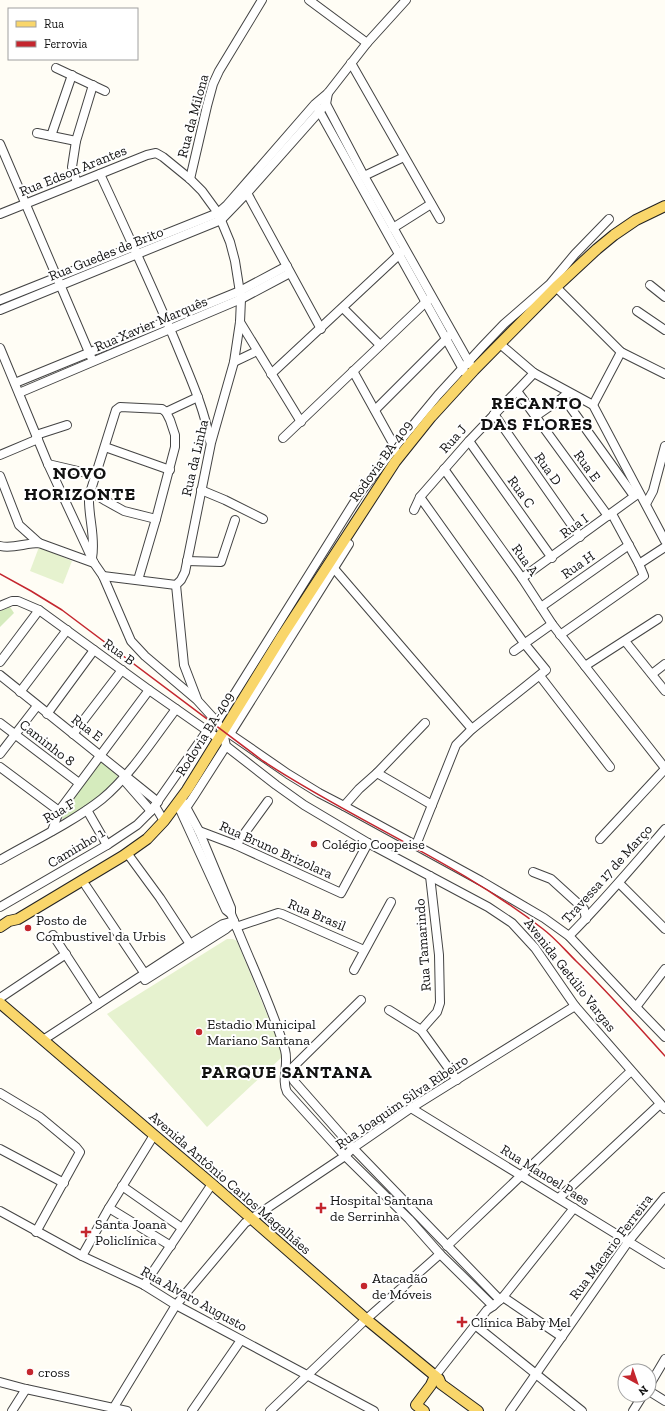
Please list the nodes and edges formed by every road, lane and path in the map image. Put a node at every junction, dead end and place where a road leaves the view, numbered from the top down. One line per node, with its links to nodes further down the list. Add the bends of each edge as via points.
1 (262, 0): 20 (street, Rua da Milona, via 213,84)
2 (309, 0): 4 (street)
3 (406, 0): 4 (street)
4 (367, 43): 5 (street)
5 (351, 62): 10 (street); 17 (street)
6 (56, 68): 7 (street)
7 (72, 75): 8 (street); 13 (street)
8 (93, 85): 9 (street); 14 (street)
9 (105, 90)
10 (325, 98): 11 (street); 19 (street)
11 (318, 108): 22 (street); 27 (street, via 227,205); 32 (street)
12 (37, 133): 13 (street)
13 (51, 136): 14 (street)
14 (76, 141): 21 (street, via 72,167)
15 (0, 144): 23 (street)
16 (156, 153): 18 (street, Rua Edson Arantes); 20 (street, Rua da Linha)
17 (404, 157): 19 (street); 24 (street)
18 (100, 174): 21 (street, Rua Edson Arantes); 31 (street)
19 (364, 176): 30 (street)
20 (190, 179): 27 (street, Rua da Linha)
21 (77, 183): 23 (street, Rua Edson Arantes)
22 (247, 194): 27 (street); 34 (street)
23 (25, 204): 26 (street, Rua Edson Arantes); 35 (street)
24 (431, 204): 28 (street); 30 (street)
25 (665, 206): 38 (main road, Rodovia BA-409, via 636,220 614,235)
26 (0, 214)
27 (220, 216): 31 (street, Rua Guedes de Brito); 33 (street, Rua Guedes de Brito); 39 (street, Rua da Linha, via 235,261)
28 (440, 219)
29 (609, 219): 62 (street, via 550,284 504,324)
30 (393, 228): 32 (street)
31 (134, 246): 33 (street); 35 (street, Rua Guedes de Brito)
32 (403, 252): 41 (street); 44 (street)
33 (137, 255): 37 (street, Rua Guedes de Brito); 47 (street)
34 (288, 269): 39 (street, Rua Xavier Marquês); 43 (street, Rua Xavier Marquês); 50 (street)
35 (57, 277): 37 (street); 42 (street, Rua Guedes de Brito)
36 (650, 285): 40 (street)
37 (60, 286): 45 (street, Rua Guedes de Brito); 58 (street)
38 (556, 287): 54 (main road, Rodovia BA-409); 59 (street)
39 (240, 291): 43 (street, Rua da Linha); 47 (street, Rua Xavier Marquês)
40 (665, 297)
41 (429, 299): 52 (street); 53 (street); 55 (street)
42 (0, 300)
43 (242, 300): 48 (street, Rua da Linha); 49 (street, Rua Xavier Marquês)
44 (343, 308): 50 (street); 55 (street)
45 (0, 310)
46 (636, 311): 51 (street)
47 (166, 320): 49 (street); 58 (street, Rua Xavier Marquês)
48 (240, 322): 57 (street); 61 (street, Rua da Linha)
49 (170, 329): 60 (street, Rua Xavier Marquês); 72 (street)
50 (321, 329): 66 (street)
51 (665, 330)
52 (453, 333): 53 (street); 62 (street)
53 (446, 339): 62 (street); 74 (street)
54 (500, 344): 64 (main road, Rodovia BA-409); 65 (street)
55 (380, 345): 63 (street)
56 (0, 348): 68 (street)
57 (257, 351): 61 (street); 66 (street)
58 (89, 352): 60 (street); 68 (street, Rua Xavier Marquês)
59 (621, 352): 67 (street); 73 (street)
60 (93, 362): 70 (street, Rua Xavier Marquês)
61 (234, 362): 83 (street, Rua da Linha)
62 (466, 364): 64 (street); 86 (street)
63 (353, 371): 74 (street); 78 (street)
64 (470, 373): 88 (main road, Rodovia BA-409)
65 (534, 373): 69 (street, Rua J); 71 (street)
66 (271, 374): 78 (street)
67 (665, 374)
68 (15, 383): 70 (street)
69 (517, 391): 76 (street, Rua J); 77 (street, Rua E)
70 (19, 393): 80 (street)
71 (567, 395): 73 (street); 77 (street); 96 (street)
72 (198, 397): 75 (street); 83 (street)
73 (593, 405): 96 (street)
74 (375, 410): 86 (street)
75 (166, 412): 85 (street, via 162,409 118,408); 91 (street, via 176,441)
76 (494, 414): 82 (street, Rua J); 104 (street, Rua D)
77 (536, 416): 100 (street, Rua E)
78 (301, 422): 81 (street)
79 (67, 425): 80 (street)
80 (37, 437): 87 (street); 89 (street)
81 (283, 438)
82 (468, 441): 90 (street, Rua J); 111 (street, Rua C)
83 (211, 443): 94 (street, Rua da Linha)
84 (665, 446): 98 (street, via 653,491)
85 (104, 447): 91 (street); 92 (street)
86 (395, 447): 88 (street); 145 (street, via 360,493)
87 (0, 455)
88 (395, 462): 115 (main road, Rodovia BA-409)
89 (48, 464): 92 (street); 112 (street)
90 (444, 469): 97 (street, Rua J); 117 (street, Rua A)
91 (170, 470): 101 (street)
92 (95, 475): 95 (street)
93 (0, 476): 106 (street, via 19,525)
94 (201, 490): 102 (street); 113 (street, Rua da Linha)
95 (90, 491): 101 (street, via 124,511); 112 (street)
96 (637, 495): 98 (street); 100 (street, Rua I)
97 (420, 497): 99 (street, Rua J); 128 (street)
98 (646, 504): 105 (street)
99 (414, 510)
100 (610, 515): 104 (street, Rua I); 108 (street, Rua E)
101 (156, 519): 118 (street)
102 (263, 519)
103 (234, 520): 113 (street, via 222,562)
104 (580, 538): 111 (street, Rua I)
105 (665, 541)
106 (39, 543): 109 (street); 112 (street)
107 (349, 544): 115 (street)
108 (629, 545): 114 (street, Rua E); 121 (street, Rua H)
109 (0, 546)
110 (665, 547): 114 (street)
111 (552, 558): 117 (street, Rua I)
112 (93, 560): 116 (street)
113 (187, 561): 119 (street, Rua da Linha, via 183,577)
114 (639, 564): 126 (street, Rua E, via 644,576)
115 (331, 565): 148 (street); 152 (main road, Rodovia BA-409)
116 (103, 576): 118 (street); 141 (street, via 131,641)
117 (522, 578): 121 (street, Rua A)
118 (138, 580): 119 (street)
119 (176, 585): 141 (street, via 184,665)
120 (0, 606): 122 (street, Rua B, via 18,601)
121 (541, 607): 124 (street, Rua A)
122 (39, 610): 125 (street, Rua B); 131 (street)
123 (658, 619): 127 (street)
124 (552, 624): 126 (street, Rua A); 128 (street)
125 (67, 630): 129 (street, Rua B); 140 (street)
126 (560, 634): 133 (street, Rua A)
127 (625, 641): 133 (street); 136 (street)
128 (524, 643): 130 (street); 135 (street, via 546,669)
129 (94, 650): 134 (street, Rua B); 144 (street)
130 (514, 651)
131 (0, 662)
132 (665, 664): 136 (street)
133 (585, 666): 157 (street, Rua A)
134 (122, 670): 138 (street, Rua B); 151 (street)
135 (543, 673): 148 (street); 156 (street)
136 (652, 674): 139 (street)
137 (0, 675): 140 (street, Rua E)
138 (149, 690): 143 (street, Rua B); 154 (street)
139 (665, 691)
140 (20, 692): 142 (street, Rua E)
141 (197, 700): 145 (street)
142 (38, 706): 144 (street, Rua E); 150 (street)
143 (176, 709): 149 (street, Rua B); 159 (street, Rua F)
144 (47, 714): 151 (street, Rua E)
145 (217, 722): 152 (street)
146 (0, 723): 150 (street, Caminho 8)
147 (425, 723): 158 (street)
148 (472, 729): 163 (street, via 456,746)
149 (207, 731): 152 (street, Rua B); 164 (street, Caminho 1)
150 (15, 734): 153 (street); 160 (street, Caminho 8)
151 (73, 734): 154 (street, Rua E)
152 (225, 736): 162 (main road, Rodovia BA-409); 162 (street); 165 (street, Avenida Getúlio Vargas); 173 (street, Avenida Getúlio Vargas, via 276,785 304,805)
153 (0, 754)
154 (101, 756): 159 (street, Rua E); 160 (street)
155 (0, 767): 167 (street)
156 (610, 767)
157 (665, 769): 172 (street)
158 (377, 773): 163 (street); 165 (street)
159 (124, 777): 164 (street, Rua E); 166 (street, Rua F)
160 (79, 783): 167 (street)
161 (268, 801): 175 (street)
162 (183, 802): 168 (main road, Rodovia BA-409); 171 (street); 179 (street)
163 (432, 805): 176 (street)
164 (155, 806): 168 (street, Rua E); 174 (street, Caminho 1, via 137,824)
165 (344, 806): 176 (street, Avenida Getúlio Vargas)
166 (87, 810): 170 (street, Rua F); 174 (street)
167 (59, 811): 170 (street)
168 (164, 821): 186 (main road, Rodovia BA-409, via 147,839 123,856)
169 (665, 829): 182 (street, Travessa 17 de Março)
170 (52, 830): 178 (street, Rua F)
171 (199, 831): 175 (street, Rua Bruno Brizolara); 179 (street)
172 (600, 839)
173 (368, 842): 175 (street, Rua Bruno Brizolara, via 341,893); 181 (street, Avenida Getúlio Vargas)
174 (107, 845): 185 (street, Caminho 1)
175 (236, 845)
176 (416, 845): 193 (street, Avenida Getúlio Vargas, via 510,897)
177 (130, 857): 194 (street)
178 (0, 860)
179 (213, 871): 188 (street, via 226,910)
180 (533, 872): 187 (street, via 551,879 584,909)
181 (430, 876): 204 (street, Avenida Getúlio Vargas, via 512,923 535,948); 208 (street, Rua Tamarindo, via 439,955 440,1003 437,1012)
182 (619, 883): 187 (street, Travessa 17 de Março); 190 (street)
183 (86, 886): 199 (street)
184 (391, 902): 195 (street)
185 (0, 907)
186 (18, 918): 189 (main road); 191 (main road)
187 (586, 919): 193 (street, Travessa 17 de Março)
188 (234, 921): 194 (street, Rua Brasil, via 223,924); 195 (street, Rua Brasil, via 278,913); 210 (street, via 226,929); 211 (street, via 285,1050)
189 (0, 927)
190 (665, 929)
191 (0, 933)
192 (53, 935): 196 (street)
193 (569, 936): 205 (street, Avenida Getúlio Vargas)
194 (190, 944): 199 (street, Rua Brasil)
195 (364, 950): 198 (street)
196 (66, 954): 200 (street); 203 (street)
197 (665, 969): 205 (street)
198 (354, 970)
199 (145, 974): 203 (street, Rua Brasil)
200 (0, 998)
201 (362, 1000): 211 (street)
202 (0, 1003): 210 (main road, Avenida Antônio Carlos Magalhães)
203 (98, 1004): 210 (street, Rua Brasil)
204 (575, 1006): 212 (street, Avenida Getúlio Vargas); 213 (street, Rua Joaquim Silva Ribeiro)
205 (636, 1007): 209 (street, Avenida Getúlio Vargas)
206 (389, 1010): 208 (street)
207 (0, 1011): 210 (main road, Avenida Antônio Carlos Magalhães)
208 (421, 1030): 213 (street)
209 (665, 1037)
210 (44, 1042): 217 (main road, Avenida Antônio Carlos Magalhães)
211 (287, 1071): 218 (street); 220 (street, via 288,1092)
212 (631, 1071): 215 (street, Avenida Getúlio Vargas); 221 (street)
213 (457, 1080): 216 (street, Rua Joaquim Silva Ribeiro)
214 (0, 1093): 222 (street, via 40,1118 80,1152)
215 (663, 1107): 226 (street)
216 (411, 1108): 218 (street, Rua Joaquim Silva Ribeiro); 221 (street, Rua Manoel Paes)
217 (152, 1137): 223 (street); 224 (main road, Avenida Antônio Carlos Magalhães)
218 (354, 1148): 220 (street, Rua Joaquim Silva Ribeiro); 235 (street)
219 (0, 1149): 222 (street)
220 (345, 1156): 230 (street, Rua Joaquim Silva Ribeiro); 236 (street, via 409,1219)
221 (521, 1176): 226 (street, Rua Manoel Paes); 235 (street)
222 (64, 1183): 232 (street)
223 (122, 1186): 227 (street); 231 (street)
224 (210, 1186): 230 (main road, Avenida Antônio Carlos Magalhães); 231 (street)
225 (665, 1197): 233 (street, Rua Macario Ferreira)
226 (559, 1198): 228 (street, Rua Manoel Paes)
227 (109, 1208): 234 (street); 237 (street)
228 (574, 1208): 233 (street, Rua Manoel Paes); 240 (street)
229 (0, 1211): 232 (street, Rua Alvaro Augusto)
230 (247, 1220): 241 (street, Rua Joaquim Silva Ribeiro); 243 (main road, Avenida Antônio Carlos Magalhães)
231 (182, 1228): 234 (street)
232 (36, 1232): 237 (street, Rua Alvaro Augusto)
233 (628, 1242): 238 (street, Rua Manoel Paes); 245 (street, Rua Macario Ferreira)
234 (171, 1246): 239 (street)
235 (447, 1246): 240 (street)
236 (440, 1254): 242 (street); 243 (street)
237 (82, 1256): 239 (street, Rua Alvaro Augusto)
238 (665, 1264)
239 (144, 1285): 241 (street, Rua Alvaro Augusto)
240 (502, 1299): 242 (street); 245 (street)
241 (176, 1306): 246 (street, Rua Alvaro Augusto); 254 (street, Rua Joaquim Silva Ribeiro)
242 (493, 1306): 244 (street, via 491,1313)
243 (364, 1321): 250 (street); 251 (main road, Avenida Antônio Carlos Magalhães)
244 (477, 1327): 249 (street); 251 (street)
245 (562, 1337): 249 (street, Rua Macario Ferreira)
246 (241, 1340): 250 (street, Rua Alvaro Augusto); 258 (street)
247 (665, 1359): 248 (street)
248 (657, 1372)
249 (536, 1374): 262 (street, Rua Macario Ferreira); 263 (street)
250 (306, 1375): 259 (street); 260 (street, Rua Alvaro Augusto)
251 (436, 1381): 255 (main road); 261 (main road, Avenida Antônio Carlos Magalhães)
252 (0, 1382): 253 (street)
253 (26, 1389): 254 (street); 256 (street)
254 (114, 1409): 257 (street)
255 (417, 1409)
256 (12, 1411)
257 (127, 1411)
258 (192, 1411)
259 (270, 1411)
260 (374, 1411)
261 (478, 1411)
262 (510, 1411)
263 (582, 1411)

